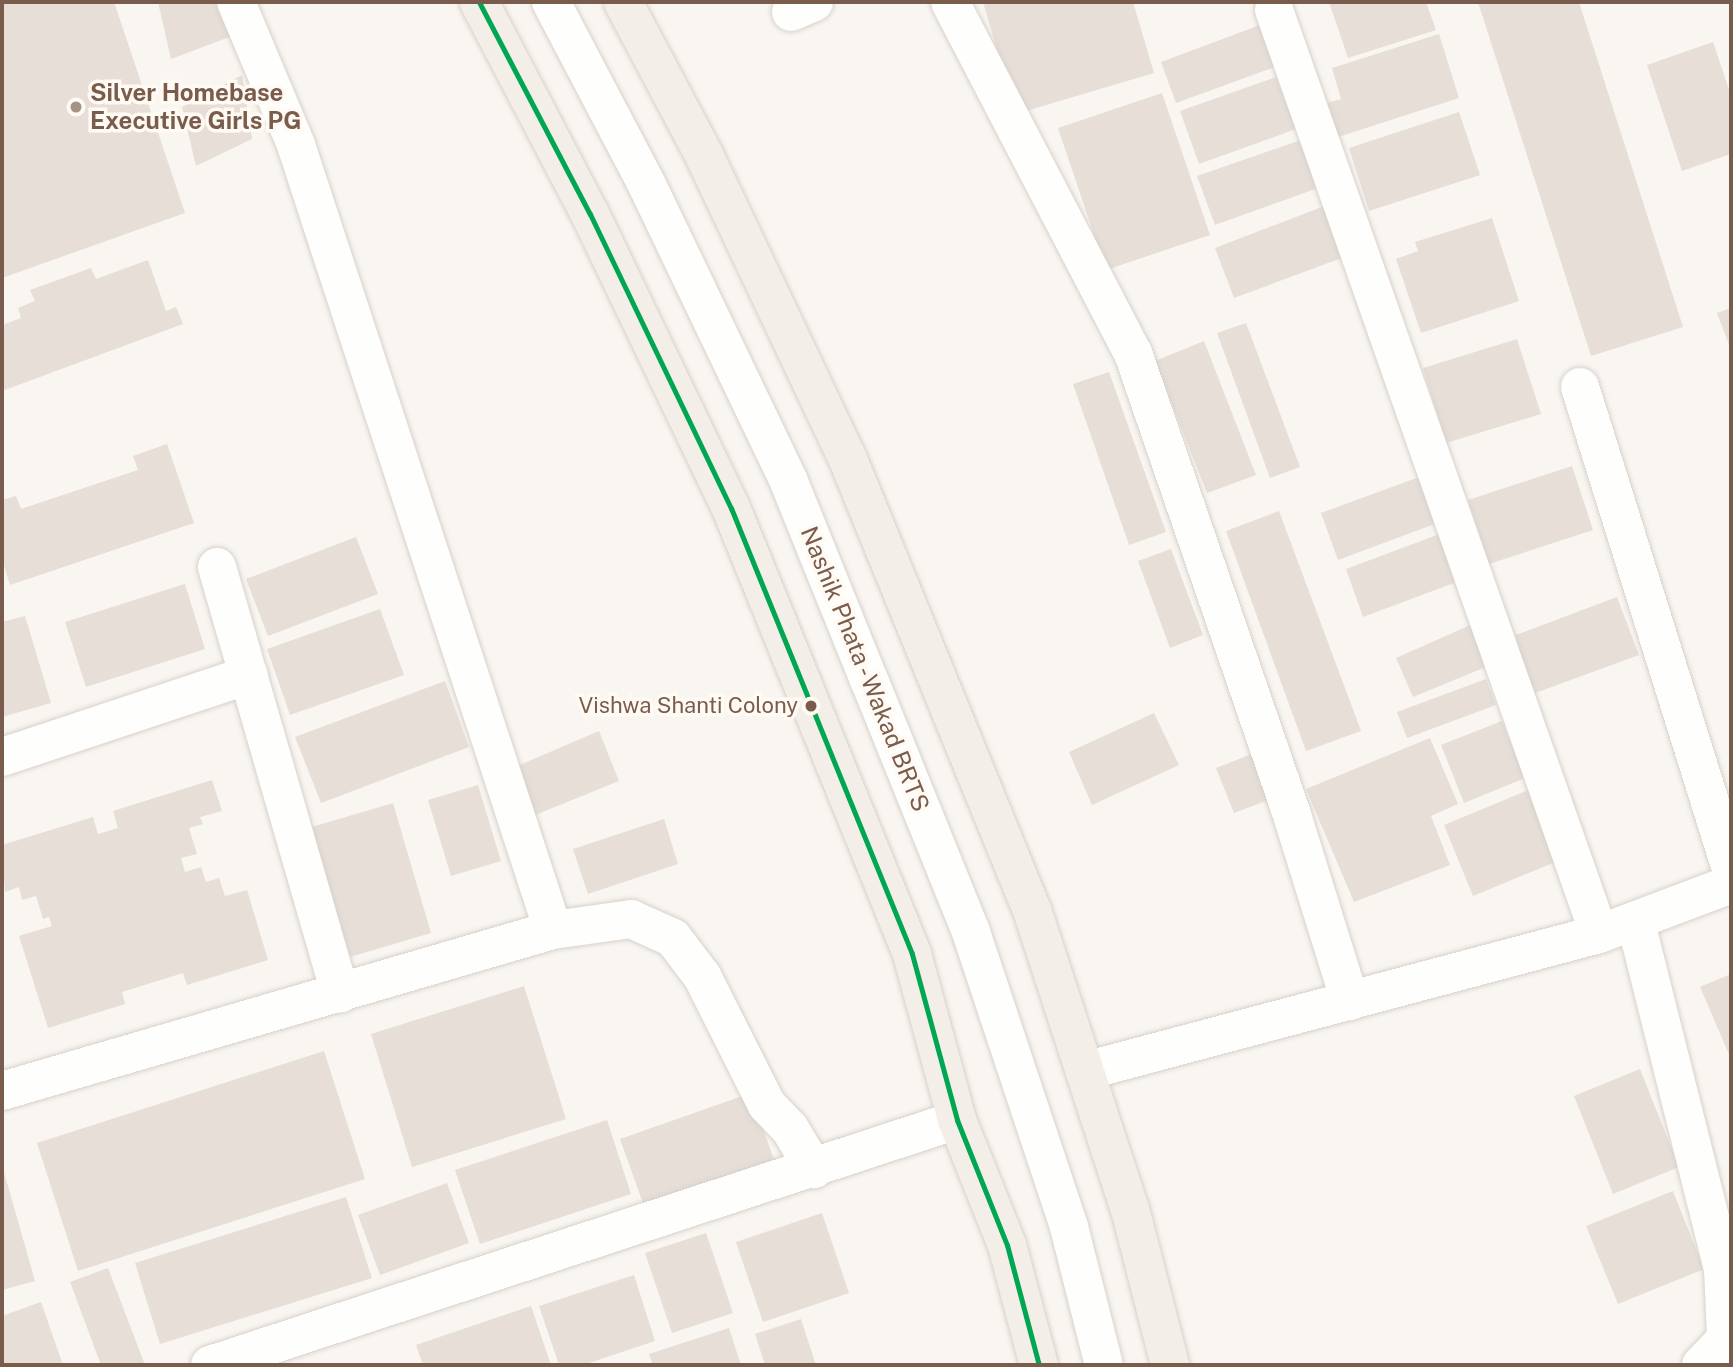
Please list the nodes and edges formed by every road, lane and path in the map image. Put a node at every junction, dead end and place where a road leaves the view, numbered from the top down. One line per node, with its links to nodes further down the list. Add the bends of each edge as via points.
1 (236, 2): 14 (street, via 296,145)
2 (479, 2): 20 (main road, via 590,214 731,508 912,954)
3 (551, 2): 24 (street, Nashik Phata - Wakad BRTS, via 647,185 789,482 870,681 975,945 1069,1227)
4 (623, 2): 18 (main road, via 705,157 847,457 1031,910)
5 (950, 2): 17 (street, via 1133,353 1292,815)
6 (1274, 10): 15 (street)
7 (1580, 387): 11 (street)
8 (217, 567): 9 (street)
9 (249, 675): 10 (street); 16 (street)
10 (2, 757)
11 (1731, 869)
12 (1731, 884): 13 (street)
13 (1636, 923): 15 (street); 26 (street, via 1723,1269 1726,1339)
14 (553, 930): 16 (street); 21 (street, via 631,919 673,938 702,976 767,1105 790,1129)
15 (1599, 934): 17 (street)
16 (340, 994): 19 (street)
17 (1350, 1000): 18 (street)
18 (1085, 1071): 25 (main road, via 1130,1209)
19 (2, 1091)
20 (957, 1120): 21 (street); 23 (main road, via 1007,1245)
21 (814, 1169): 22 (street)
22 (210, 1365)
23 (1038, 1365)
24 (1104, 1365)
25 (1170, 1365)
26 (1701, 1365)

